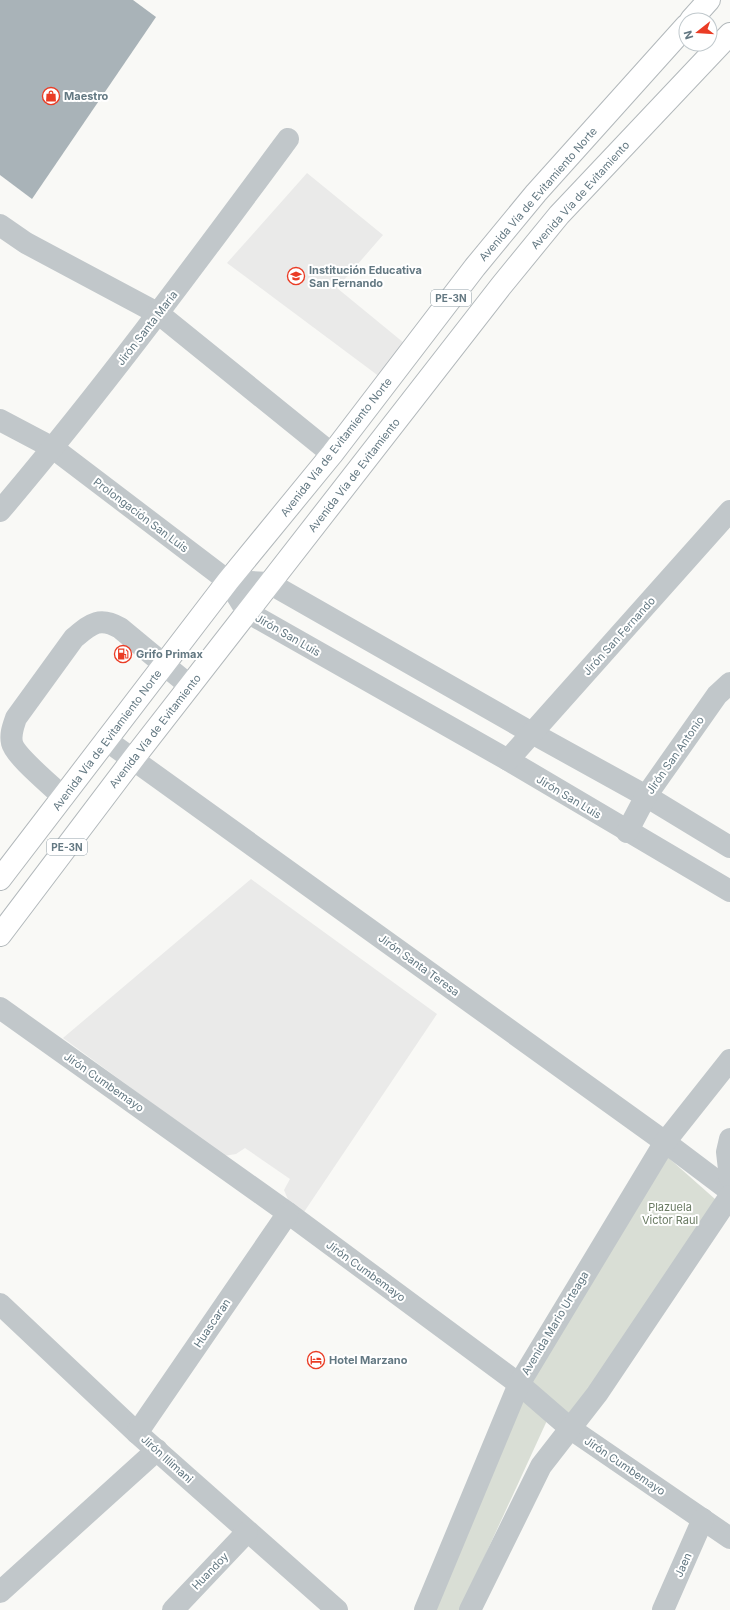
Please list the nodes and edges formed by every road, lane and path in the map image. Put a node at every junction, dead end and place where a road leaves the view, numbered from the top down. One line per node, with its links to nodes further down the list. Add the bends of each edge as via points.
1 (709, 0): 2 (highway)
2 (698, 12)
3 (678, 35): 7 (highway, Avenida Vía de Evitamiento Norte / PE-3N, via 536,193)
4 (727, 44): 8 (highway, Avenida Vía de Evitamiento / PE-3N, via 559,215)
5 (288, 139): 9 (street, Jirón Santa María)
6 (0, 225): 9 (street, via 26,243)
7 (475, 267): 8 (highway); 12 (highway, Avenida Vía de Evitamiento Norte / PE-3N)
8 (501, 286): 16 (highway, Avenida Vía de Evitamiento / PE-3N)
9 (159, 314): 11 (street, Jirón Santa María); 12 (street)
10 (0, 420): 11 (street, Prolongación San Luis)
11 (53, 448): 13 (street, Jirón Santa María); 15 (street, Prolongación San Luis)
12 (332, 454): 15 (highway, Avenida Vía de Evitamiento Norte / PE-3N)
13 (0, 511)
14 (730, 511): 21 (street, Jirón San Fernando)
15 (228, 581): 16 (street); 17 (street, Jirón San Luis); 18 (highway, Avenida Vía de Evitamiento Norte / PE-3N)
16 (269, 583): 17 (highway, Avenida Vía de Evitamiento / PE-3N); 21 (street)
17 (247, 612): 20 (highway, Avenida Vía de Evitamiento / PE-3N); 24 (street, Jirón San Luis)
18 (164, 665): 20 (street); 22 (highway, Avenida Vía de Evitamiento Norte / PE-3N); 26 (street, via 110,622 99,621 74,638 16,718 11,731 12,744 18,755)
19 (730, 683): 25 (street, Jirón San Antonio, via 717,695)
20 (190, 686): 23 (highway, Avenida Vía de Evitamiento / PE-3N)
21 (532, 733): 24 (street, Jirón San Fernando); 25 (street)
22 (106, 740): 23 (street, Jirón Santa Teresa); 26 (highway, Avenida Vía de Evitamiento Norte / PE-3N)
23 (133, 759): 31 (highway, Avenida Vía de Evitamiento / PE-3N); 35 (street, Jirón Santa Teresa)
24 (508, 760): 27 (street, Jirón San Luis)
25 (646, 796): 27 (street, Jirón San Antonio); 28 (street)
26 (63, 797): 29 (highway, Avenida Vía de Evitamiento Norte / PE-3N)
27 (627, 832): 30 (street, Jirón San Luis)
28 (730, 847)
29 (0, 880)
30 (730, 891)
31 (0, 935)
32 (0, 1008): 39 (street, Jirón Cumbemayo)
33 (730, 1060): 35 (street, Avenida Mario Urteaga)
34 (730, 1139): 36 (street, via 727,1152)
35 (665, 1142): 37 (street, Jirón Santa Teresa); 41 (street, Avenida Mario Urteaga)
36 (730, 1178)
37 (730, 1191)
38 (730, 1196): 42 (street)
39 (288, 1213): 41 (street, Jirón Cumbemayo); 43 (street, Huascaran)
40 (0, 1304): 43 (street, Jirón Illimani)
41 (519, 1384): 42 (street, Jirón Cumbemayo); 51 (street, Avenida Mario Urteaga)
42 (571, 1429): 45 (street, Jirón Cumbemayo); 52 (street, via 541,1466)
43 (137, 1433): 44 (street, Jirón Illimani)
44 (157, 1450): 46 (street, Jirón Illimani); 48 (street)
45 (703, 1519): 47 (street, Jirón Cumbemayo); 53 (street, Jaen)
46 (247, 1532): 49 (street, Huandoy); 50 (street, Jirón Illimani)
47 (730, 1538)
48 (0, 1592)
49 (173, 1610)
50 (337, 1610)
51 (425, 1610)
52 (470, 1610)
53 (663, 1610)

